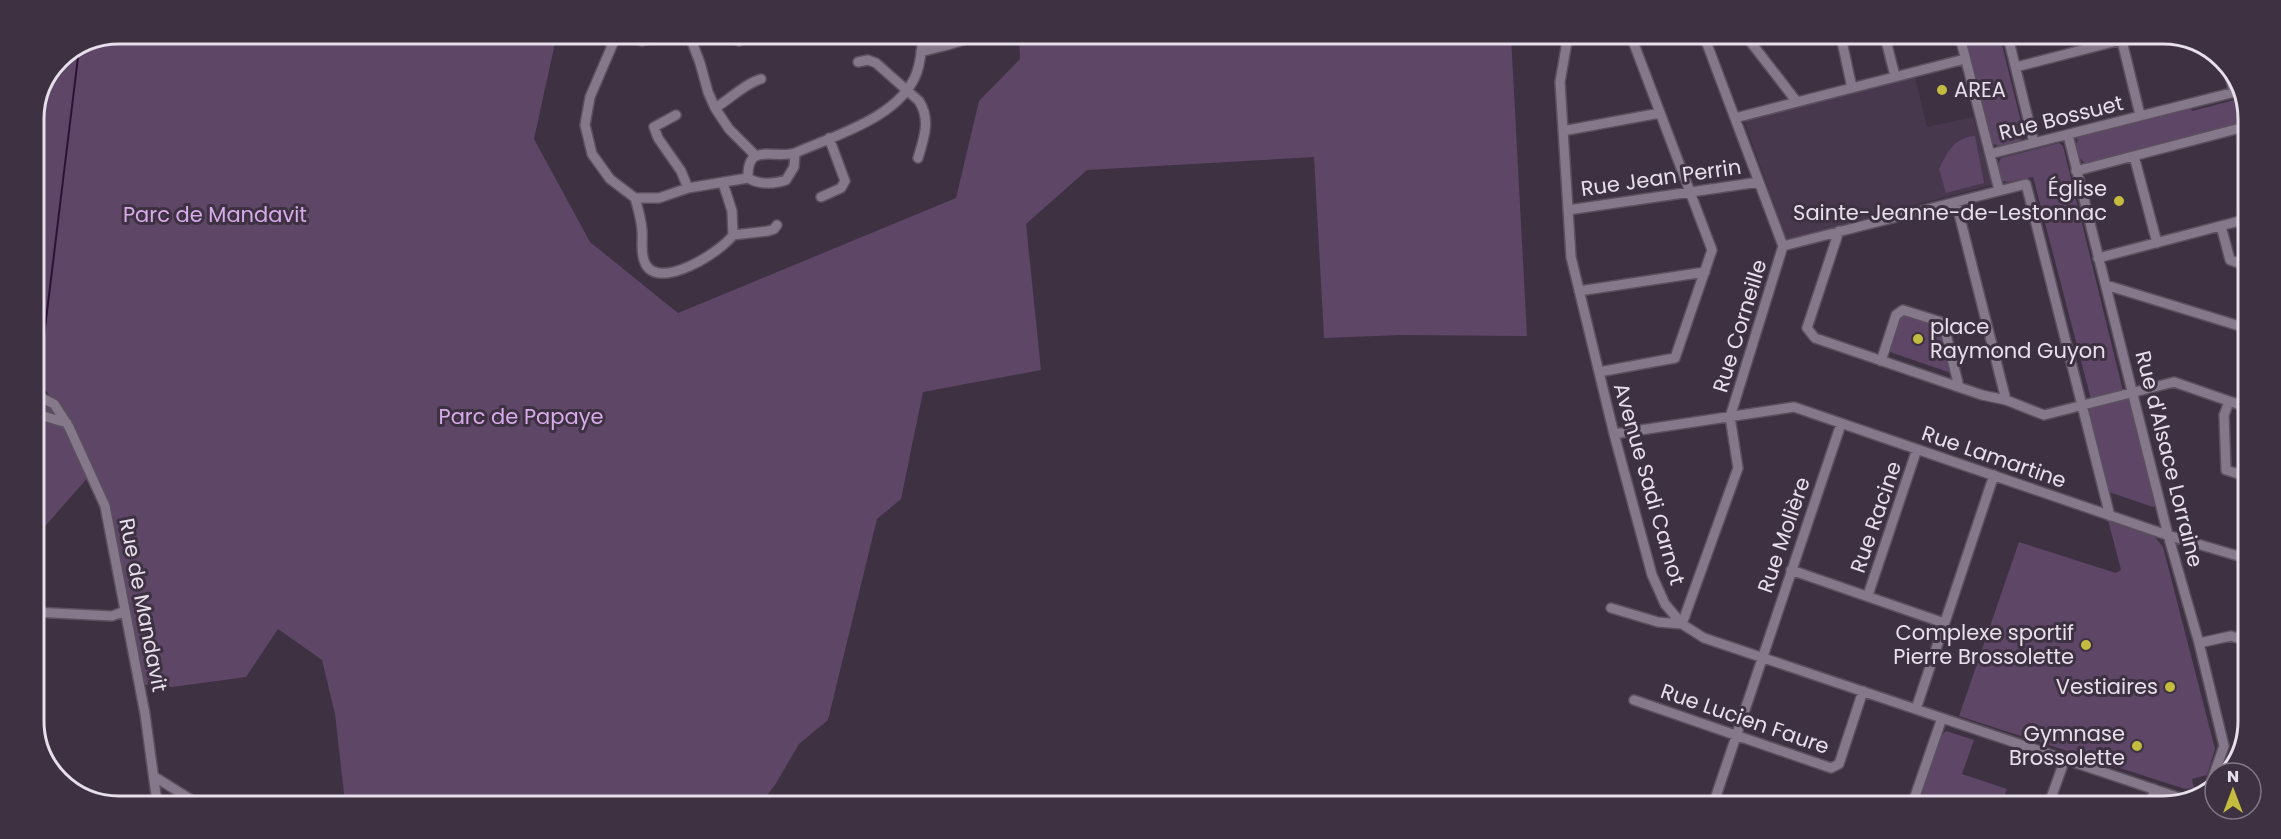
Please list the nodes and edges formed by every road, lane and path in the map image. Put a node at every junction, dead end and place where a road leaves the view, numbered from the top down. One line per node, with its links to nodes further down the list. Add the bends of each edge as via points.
1 (613, 44): 48 (street, via 590,97 585,125 587,140 610,179)
2 (693, 44): 25 (street)
3 (921, 44): 15 (street)
4 (946, 44): 15 (street)
5 (1567, 44): 30 (street, Avenue Sadi Carnot, via 1560,82)
6 (1634, 44): 26 (street)
7 (1707, 44): 29 (street)
8 (1752, 44): 24 (street)
9 (1842, 44): 21 (street)
10 (1887, 44): 19 (street)
11 (1962, 44): 16 (street)
12 (2010, 44): 18 (street)
13 (2102, 44): 18 (street)
14 (2122, 44): 28 (street)
15 (921, 52): 22 (street, via 918,70)
16 (1965, 59): 19 (street); 36 (street)
17 (858, 62): 22 (street, via 876,63)
18 (2016, 67): 34 (street)
19 (1895, 76): 21 (street)
20 (761, 79): 25 (street, via 752,81)
21 (1852, 88): 24 (street)
22 (906, 90): 33 (street, via 894,106); 39 (street, via 923,108 927,131)
23 (2233, 92): 28 (street, Rue Bossuet)
24 (1797, 102): 29 (street)
25 (716, 108): 37 (street, via 729,129)
26 (1660, 113): 30 (street); 46 (street)
27 (676, 115): 44 (street, via 654,127)
28 (2140, 116): 32 (street, Rue Bossuet)
29 (1735, 118): 42 (street)
30 (1563, 129): 50 (street, Avenue Sadi Carnot)
31 (2237, 129): 38 (street)
32 (2068, 135): 34 (street, Rue Bossuet); 40 (street, Rue d'Alsace Lorraine)
33 (829, 138): 35 (street); 47 (street, via 845,181 841,188)
34 (2034, 143): 36 (street, Rue Bossuet)
35 (795, 153): 37 (street); 41 (street, via 794,167 786,180 766,183)
36 (1990, 154): 45 (street)
37 (755, 155): 41 (street)
38 (2134, 156): 40 (street); 56 (street)
39 (918, 158)
40 (2076, 171): 58 (street, Rue d'Alsace Lorraine)
41 (748, 178): 43 (street)
42 (1759, 182): 46 (street, Rue Jean Perrin); 57 (street)
43 (723, 183): 44 (street); 55 (street, via 732,211)
44 (688, 188): 48 (street, via 659,198)
45 (1999, 190): 49 (street); 71 (street, via 2026,184)
46 (1691, 192): 50 (street, Rue Jean Perrin); 60 (street, via 1712,250)
47 (821, 196)
48 (635, 198): 55 (street, via 642,254 651,270 664,273 684,269 717,252)
49 (1956, 202): 54 (street); 69 (street)
50 (1568, 210): 62 (street, Avenue Sadi Carnot, via 1571,257)
51 (2237, 222): 53 (street)
52 (777, 225): 55 (street, via 768,231)
53 (2221, 226): 56 (street); 59 (street, via 2230,260)
54 (1839, 231): 57 (street); 64 (street, via 1807,328 1815,338)
55 (733, 235)
56 (2157, 243): 58 (street)
57 (1783, 246): 74 (street, Rue Corneille)
58 (2098, 258): 61 (street, Rue d'Alsace Lorraine)
59 (2237, 263)
60 (1705, 272): 62 (street); 65 (street, via 1675,358)
61 (2106, 285): 63 (street); 67 (street, Rue d'Alsace Lorraine)
62 (1580, 291): 65 (street, Avenue Sadi Carnot)
63 (2237, 325)
64 (1881, 361): 66 (street); 66 (street, via 1899,312 1941,322)
65 (1599, 372): 77 (street, Avenue Sadi Carnot)
66 (1959, 387): 69 (street)
67 (2134, 392): 70 (street, via 2174,382); 71 (street); 82 (street, Rue d'Alsace Lorraine)
68 (44, 399): 75 (street, Rue de Mandavit, via 54,404)
69 (2006, 400): 71 (street, via 2044,415)
70 (2229, 402): 72 (street); 79 (street, via 2224,415 2226,470)
71 (2083, 405): 81 (street)
72 (2237, 405)
73 (44, 416): 75 (street)
74 (1730, 417): 76 (street, Rue Lamartine, via 1794,406); 77 (street, Rue Lamartine); 90 (street, via 1738,468)
75 (67, 423): 87 (street, Rue de Mandavit, via 105,506)
76 (1841, 424): 78 (street, Rue Lamartine); 84 (street, Rue Molière)
77 (1614, 434): 90 (street, Avenue Sadi Carnot, via 1652,575 1665,604)
78 (1917, 449): 80 (street, Rue Lamartine); 85 (street, Rue Racine)
79 (2238, 474)
80 (1994, 476): 81 (street, Rue Lamartine); 89 (street)
81 (2110, 516): 82 (street, Rue Lamartine)
82 (2168, 535): 83 (street, Rue Lamartine); 92 (street, Rue d'Alsace Lorraine)
83 (2238, 556)
84 (1791, 570): 85 (street); 93 (street, Rue Molière)
85 (1869, 596): 89 (street)
86 (1611, 608): 90 (street, via 1658,622)
87 (125, 611): 88 (street, via 112,616); 101 (street, Rue de Mandavit)
88 (44, 613)
89 (1944, 623): 96 (street)
90 (1682, 624): 93 (street, Avenue Sadi Carnot, via 1704,638)
91 (2238, 638): 92 (street)
92 (2199, 643): 100 (street, Rue d'Alsace Lorraine, via 2224,746)
93 (1761, 657): 94 (street, Avenue Sadi Carnot); 98 (street, Rue Molière)
94 (1863, 691): 96 (street, Avenue Sadi Carnot); 98 (street, Rue Lucien Faure, via 1836,767)
95 (1634, 700): 98 (street, Rue Lucien Faure)
96 (1916, 709): 97 (street, Avenue Sadi Carnot)
97 (1942, 718): 99 (street, Avenue Sadi Carnot); 107 (street)
98 (1735, 736): 106 (street, Rue Molière)
99 (2065, 759): 102 (street, Avenue Sadi Carnot); 108 (street)
100 (2219, 761)
101 (155, 777): 104 (street, Rue de Mandavit); 105 (street)
102 (2154, 789): 103 (street, Avenue Sadi Carnot); 109 (street)
103 (2172, 795)
104 (157, 796)
105 (185, 796)
106 (1716, 796)
107 (1915, 796)
108 (2052, 796)
109 (2153, 796)

